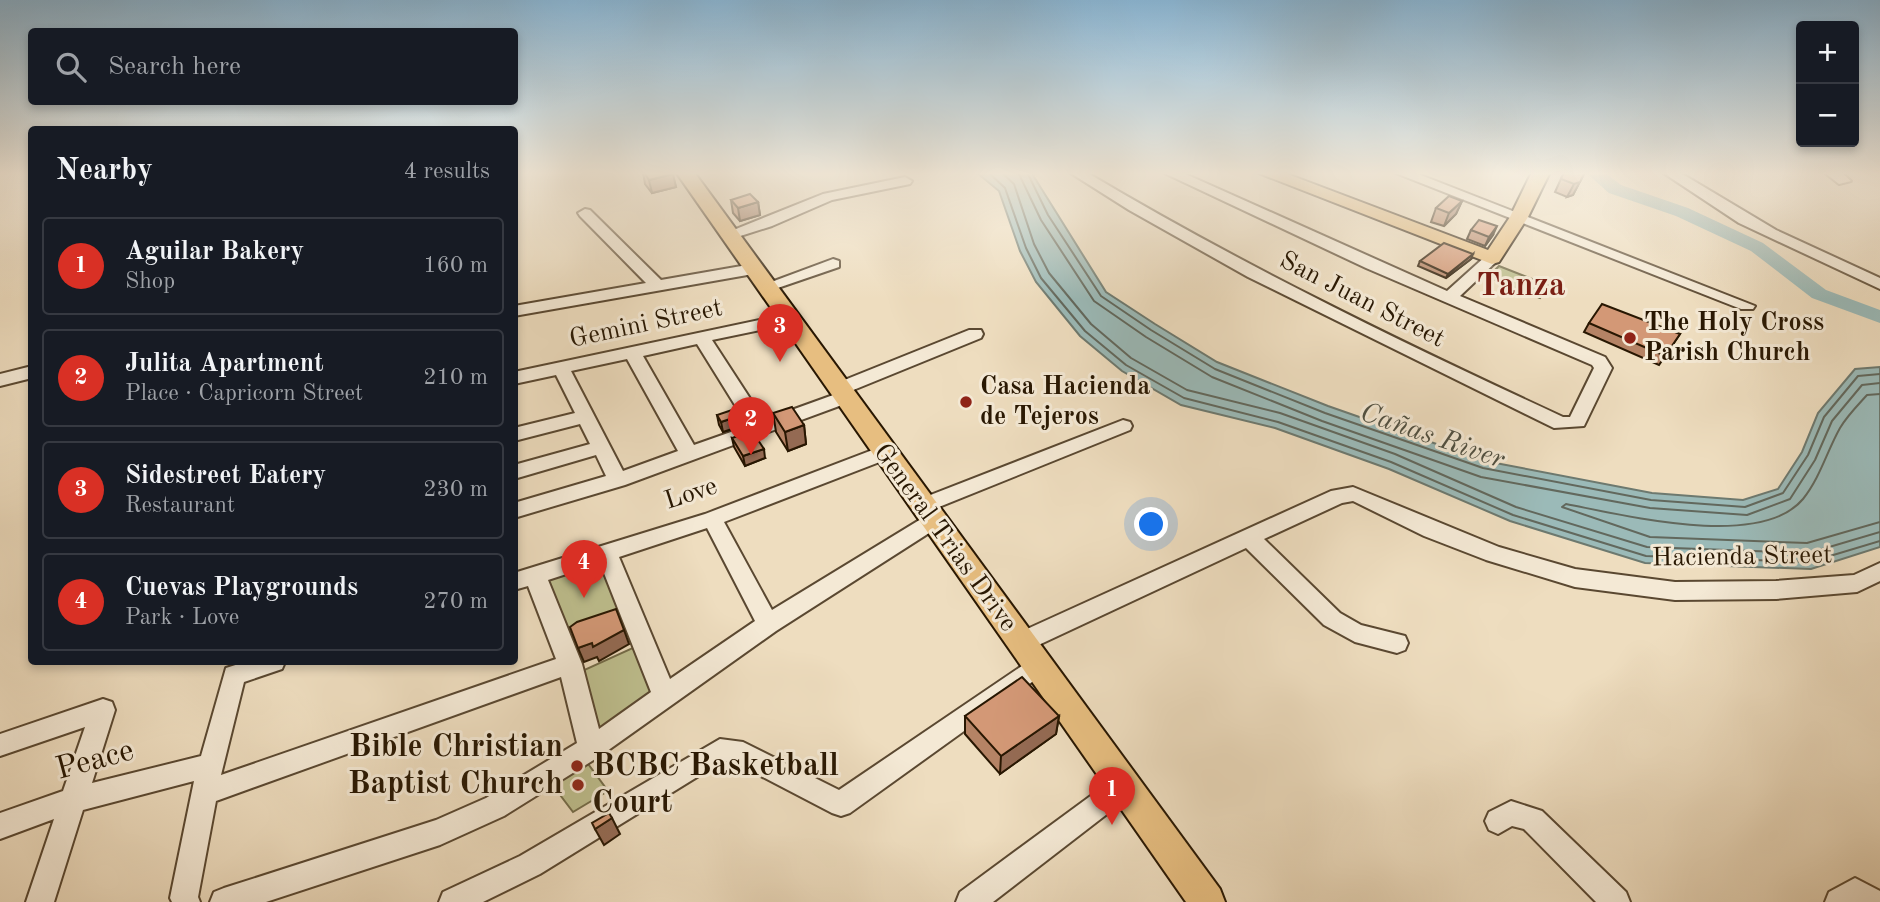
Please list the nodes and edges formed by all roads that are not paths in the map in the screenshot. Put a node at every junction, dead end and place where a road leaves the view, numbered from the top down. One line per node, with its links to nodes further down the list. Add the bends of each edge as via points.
1 (585, 214): 16 (street)
2 (715, 214): 11 (main road, General Trias Drive)
3 (788, 214): 11 (street)
4 (1147, 214): 18 (street, San Juan Street, via 1383,340 1560,424 1577,422 1603,365)
5 (1263, 214): 18 (street)
6 (1376, 214): 12 (main road)
7 (1511, 214): 10 (street)
8 (1520, 214): 10 (main road)
9 (1739, 214): 15 (street)
10 (1519, 217): 12 (main road); 19 (street)
11 (729, 234): 14 (main road, General Trias Drive)
12 (1492, 258): 18 (street)
13 (833, 264): 17 (street)
14 (753, 269): 16 (street); 17 (main road, General Trias Drive)
15 (1880, 284)
16 (659, 287): 20 (street)
17 (766, 287): 21 (main road, General Trias Drive)
18 (1449, 298)
19 (1747, 306)
20 (518, 310)
21 (788, 319): 23 (street, Gemini Street); 29 (main road, General Trias Drive)
22 (975, 334): 29 (street)
23 (703, 339): 24 (street, Gemini Street); 32 (street)
24 (633, 354): 25 (street, Gemini Street); 36 (street)
25 (561, 368): 27 (street, Gemini Street); 30 (street)
26 (28, 373): 28 (street)
27 (518, 377)
28 (0, 380)
29 (841, 394): 32 (street); 35 (main road, General Trias Drive)
30 (586, 416): 33 (street); 34 (street)
31 (1123, 426): 40 (street)
32 (760, 429): 36 (street)
33 (518, 434)
34 (602, 447): 37 (street); 38 (street)
35 (883, 453): 40 (main road, General Trias Drive); 41 (street, Love)
36 (690, 455): 38 (street)
37 (518, 471)
38 (618, 480): 39 (street)
39 (518, 510)
40 (928, 514): 46 (street); 47 (main road, General Trias Drive)
41 (712, 519): 43 (street, Love); 46 (street)
42 (1248, 537): 44 (street, Hacienda Street, via 1338,495 1353,494 1443,535 1575,578 1675,591 1776,590 1857,583); 47 (street, Hacienda Street); 48 (street, via 1332,619 1355,633)
43 (606, 552): 45 (street, Love); 52 (street)
44 (1879, 573)
45 (525, 578): 49 (street)
46 (768, 624): 52 (street)
47 (1021, 642): 51 (main road, General Trias Drive)
48 (1397, 643)
49 (570, 664): 54 (street); 57 (street)
50 (265, 665): 55 (street, via 234,675)
51 (1038, 665): 56 (main road, General Trias Drive); 64 (street, via 841,804 734,750 720,750 530,865)
52 (665, 696): 54 (street)
53 (0, 746): 58 (street, via 103,710)
54 (592, 748): 63 (street, via 495,807 440,832)
55 (210, 765): 57 (street); 58 (street, Peace)
56 (1124, 786): 65 (street); 66 (main road, General Trias Drive)
57 (204, 793): 62 (street)
58 (74, 800): 60 (street, Peace); 61 (street)
59 (1498, 821): 67 (street, via 1518,813 1533,820)
60 (0, 826)
61 (40, 902)
62 (186, 902)
63 (223, 902)
64 (453, 902)
65 (970, 902)
66 (1207, 902)
67 (1616, 902)
68 (1839, 902): 69 (street, via 1855,892)
69 (1872, 902)

